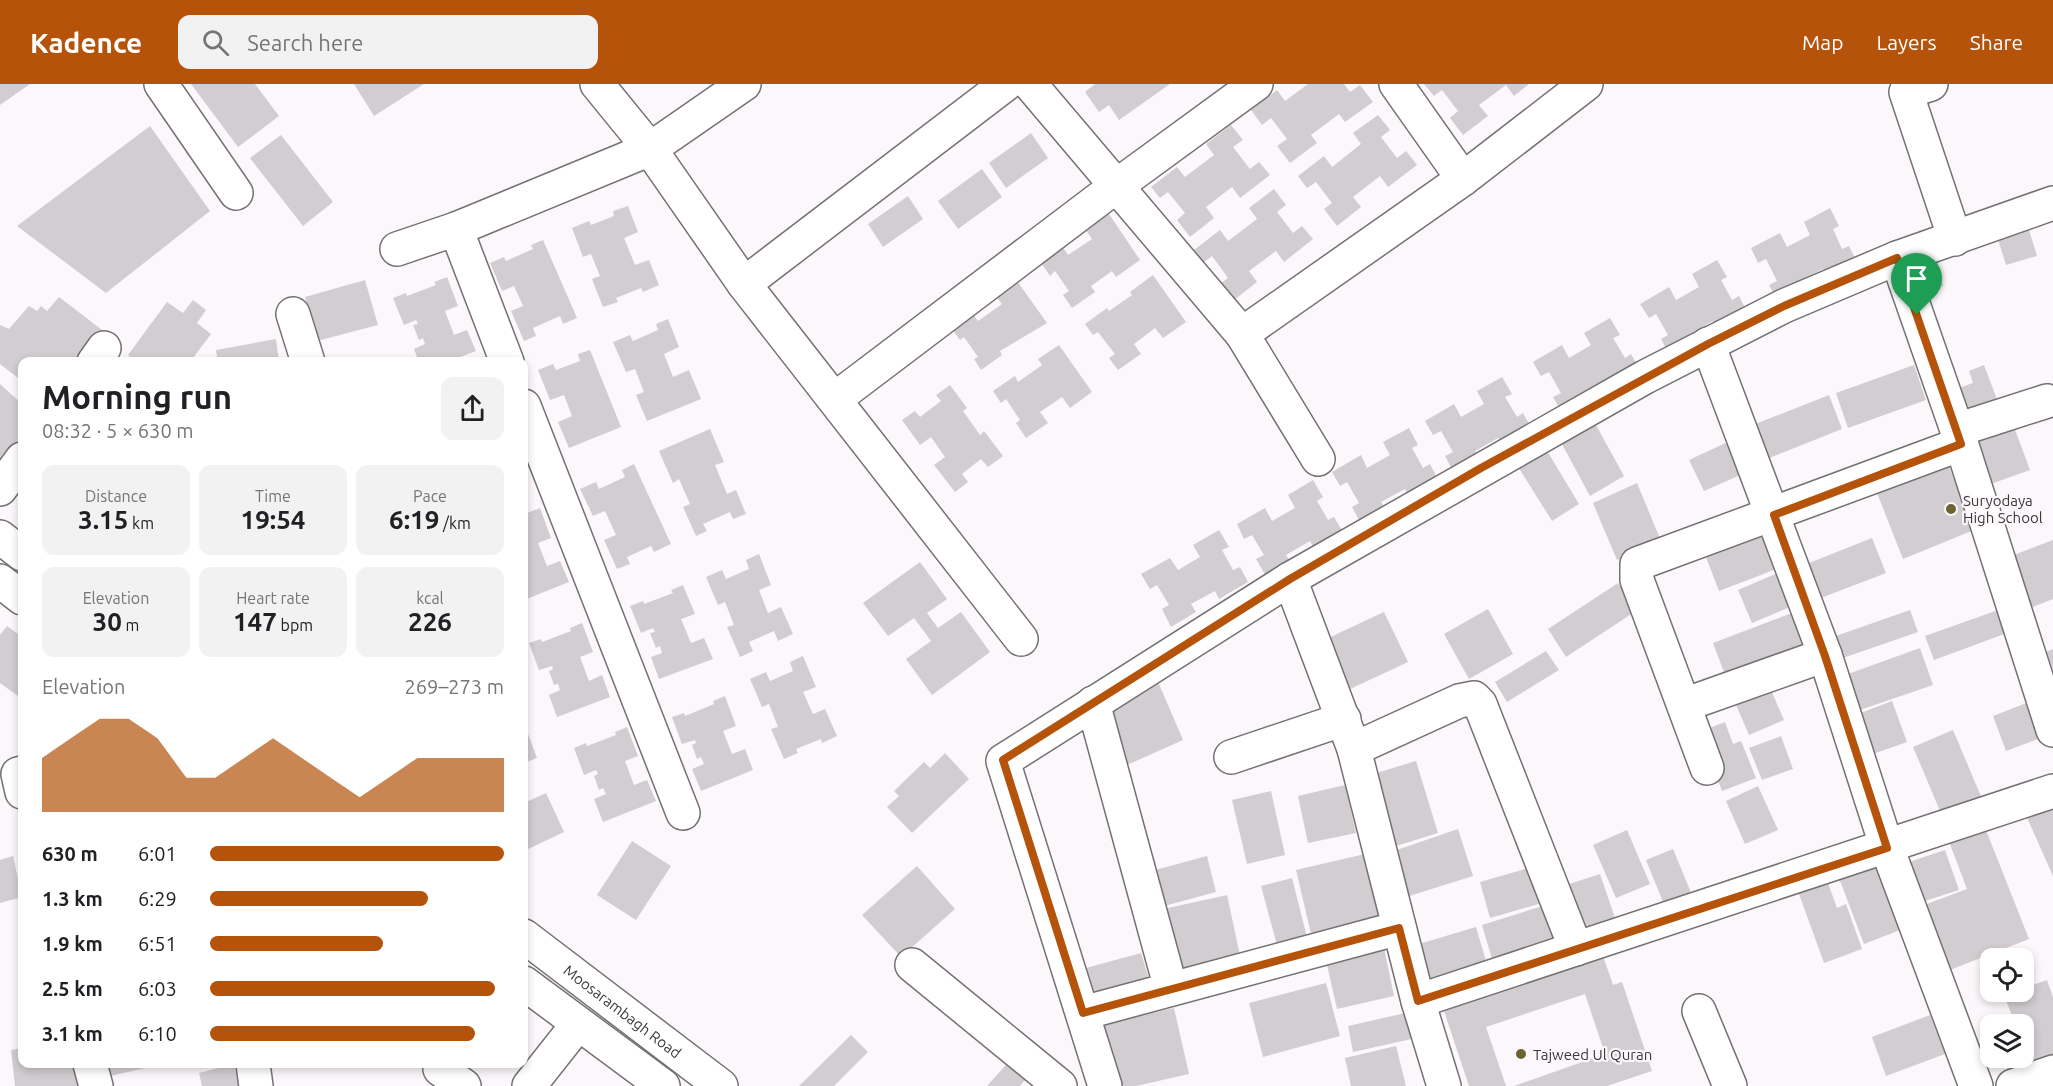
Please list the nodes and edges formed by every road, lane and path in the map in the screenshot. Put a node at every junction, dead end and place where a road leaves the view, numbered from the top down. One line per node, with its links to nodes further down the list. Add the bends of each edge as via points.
1 (161, 84): 13 (street)
2 (597, 84): 10 (street)
3 (744, 84): 10 (street)
4 (1006, 84): 19 (street)
5 (1030, 84): 12 (street)
6 (1256, 84): 12 (street)
7 (1396, 84): 11 (street)
8 (1586, 84): 11 (street)
9 (1931, 84): 16 (street, via 1906,92)
10 (650, 148): 15 (street); 19 (street)
11 (1463, 179): 21 (street)
12 (1115, 187): 21 (street); 25 (street)
13 (236, 193)
14 (2050, 214): 16 (street)
15 (456, 229): 17 (street); 24 (street)
16 (1955, 239): 18 (street)
17 (397, 249)
18 (1897, 258): 22 (street, via 1784,306); 28 (street)
19 (744, 284): 25 (street)
20 (293, 314): 23 (street)
21 (1242, 334): 29 (street)
22 (1708, 344): 32 (street); 35 (street, via 1481,468)
23 (306, 357)
24 (505, 357)
25 (835, 399): 38 (street)
26 (2051, 406): 28 (street)
27 (528, 416): 47 (street)
28 (1959, 437): 32 (street); 42 (street)
29 (1318, 459)
30 (18, 464): 31 (street)
31 (0, 489)
32 (1774, 515): 39 (street); 41 (street, via 1637,564 1637,580)
33 (0, 537): 34 (street)
34 (18, 551)
35 (1290, 579): 40 (street); 43 (street)
36 (0, 581): 37 (street)
37 (18, 595)
38 (1021, 639)
39 (1825, 656): 41 (street); 48 (street)
40 (1093, 703): 54 (street); 57 (street, via 1003,760)
41 (1684, 705): 45 (street)
42 (2053, 730)
43 (1349, 734): 44 (street); 49 (street); 51 (street, via 1474,698 1480,704)
44 (1231, 757)
45 (1707, 768)
46 (2053, 791): 48 (street)
47 (683, 813)
48 (1887, 848): 51 (street); 71 (street)
49 (1399, 928): 54 (street); 55 (street)
50 (528, 939): 66 (street, Moosarambagh Road)
51 (1576, 949): 55 (street)
52 (912, 965): 67 (street)
53 (528, 986): 58 (street)
54 (1171, 989): 57 (street)
55 (1418, 1001): 69 (street)
56 (1700, 1011): 70 (street)
57 (1083, 1013): 68 (street)
58 (578, 1024): 64 (street); 65 (street)
59 (91, 1068): 62 (street)
60 (254, 1068): 63 (street)
61 (2053, 1072): 72 (street)
62 (96, 1086)
63 (256, 1086)
64 (529, 1086)
65 (663, 1086)
66 (721, 1086)
67 (1060, 1086)
68 (1106, 1086)
69 (1444, 1086)
70 (1730, 1086)
71 (1976, 1086)
72 (2013, 1086)

